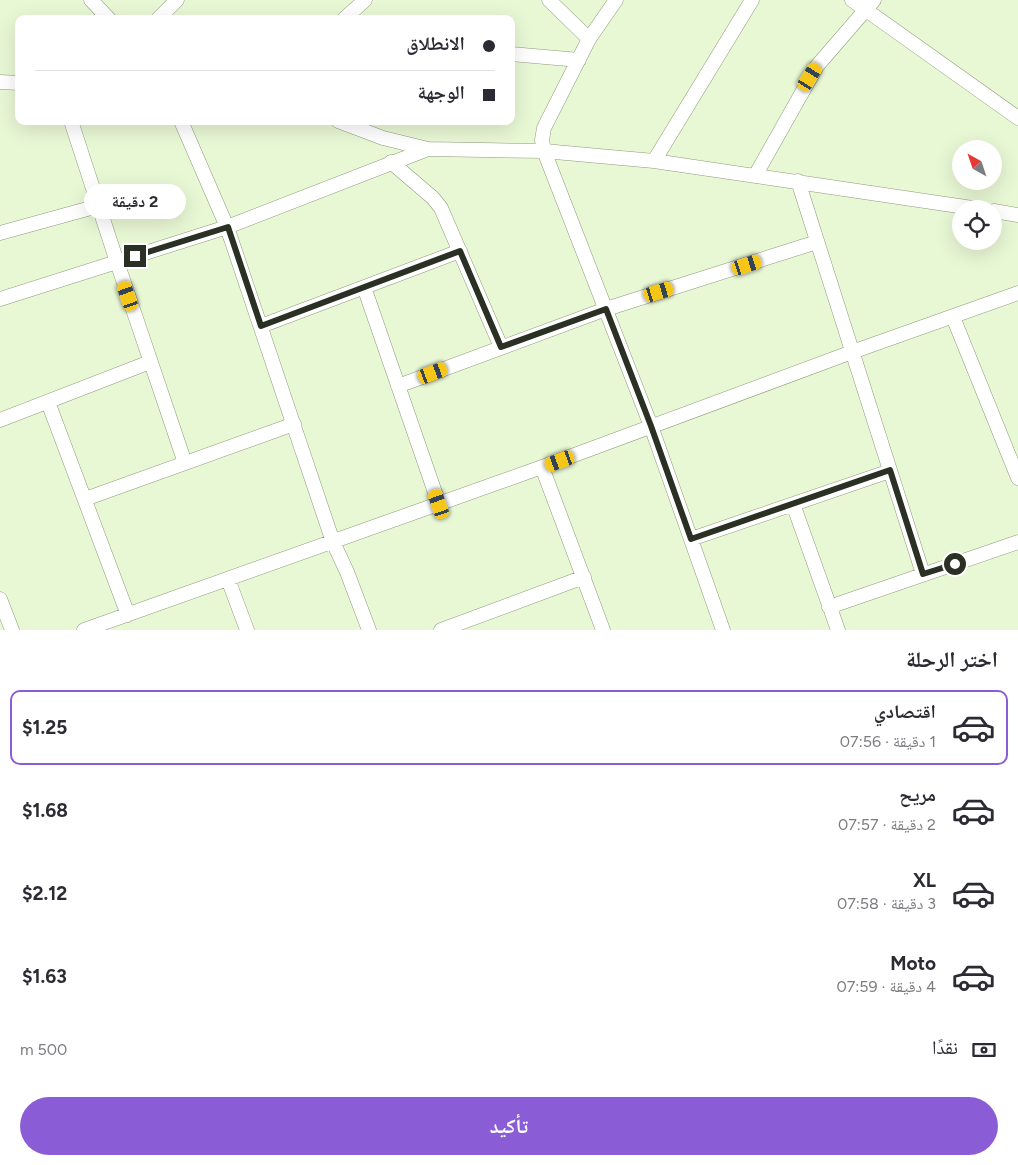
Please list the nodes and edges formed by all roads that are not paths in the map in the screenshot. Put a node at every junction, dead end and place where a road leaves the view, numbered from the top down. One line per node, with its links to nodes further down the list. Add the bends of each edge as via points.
1 (91, 0): 9 (street)
2 (177, 0): 10 (street)
3 (365, 0): 11 (street)
4 (549, 0): 12 (street)
5 (616, 0): 12 (street)
6 (752, 0): 21 (street)
7 (852, 0): 8 (street)
8 (870, 5): 15 (street); 23 (street, via 817,66)
9 (105, 15)
10 (162, 15)
11 (351, 15)
12 (588, 40): 14 (street)
13 (515, 54): 14 (street)
14 (578, 60): 20 (street, via 544,128)
15 (1018, 118)
16 (72, 125): 26 (street)
17 (183, 125): 29 (street)
18 (349, 125): 19 (street)
19 (428, 149): 20 (street); 22 (street)
20 (544, 151): 21 (street); 37 (street)
21 (654, 161): 23 (street)
22 (391, 162): 29 (street); 32 (street, via 441,208)
23 (755, 176): 24 (street)
24 (798, 181): 25 (street); 31 (street)
25 (952, 205)
26 (98, 206): 30 (street); 33 (street)
27 (1002, 212): 28 (street)
28 (1018, 215)
29 (228, 227): 33 (street); 39 (street)
30 (0, 233)
31 (817, 242): 37 (street); 41 (street)
32 (460, 251): 34 (street); 40 (street)
33 (117, 262): 36 (street); 42 (street)
34 (364, 287): 39 (street); 43 (street)
35 (1018, 293): 38 (street)
36 (0, 299)
37 (606, 309): 40 (street); 47 (street)
38 (953, 317): 41 (street); 51 (street)
39 (261, 326): 46 (street)
40 (501, 347): 43 (street)
41 (852, 352): 47 (street); 50 (street)
42 (150, 362): 44 (street); 48 (street)
43 (398, 386): 53 (street)
44 (48, 402): 45 (street); 52 (street)
45 (0, 420)
46 (294, 424): 48 (street); 56 (street)
47 (651, 426): 49 (street); 55 (street)
48 (186, 463): 52 (street)
49 (542, 467): 53 (street); 59 (street)
50 (890, 470): 54 (street); 58 (street)
51 (1018, 478)
52 (84, 499): 63 (street)
53 (439, 504): 56 (street)
54 (792, 504): 55 (street); 62 (street)
55 (691, 539): 71 (street)
56 (333, 542): 60 (street); 68 (street)
57 (1018, 542): 58 (street)
58 (923, 574): 62 (street)
59 (584, 577): 64 (street); 70 (street)
60 (228, 579): 63 (street); 67 (street)
61 (0, 599): 65 (street)
62 (829, 607): 72 (street)
63 (128, 615): 66 (street)
64 (481, 623): 69 (street)
65 (12, 630)
66 (84, 630)
67 (247, 630)
68 (369, 630)
69 (441, 630)
70 (603, 630)
71 (723, 630)
72 (838, 630)

